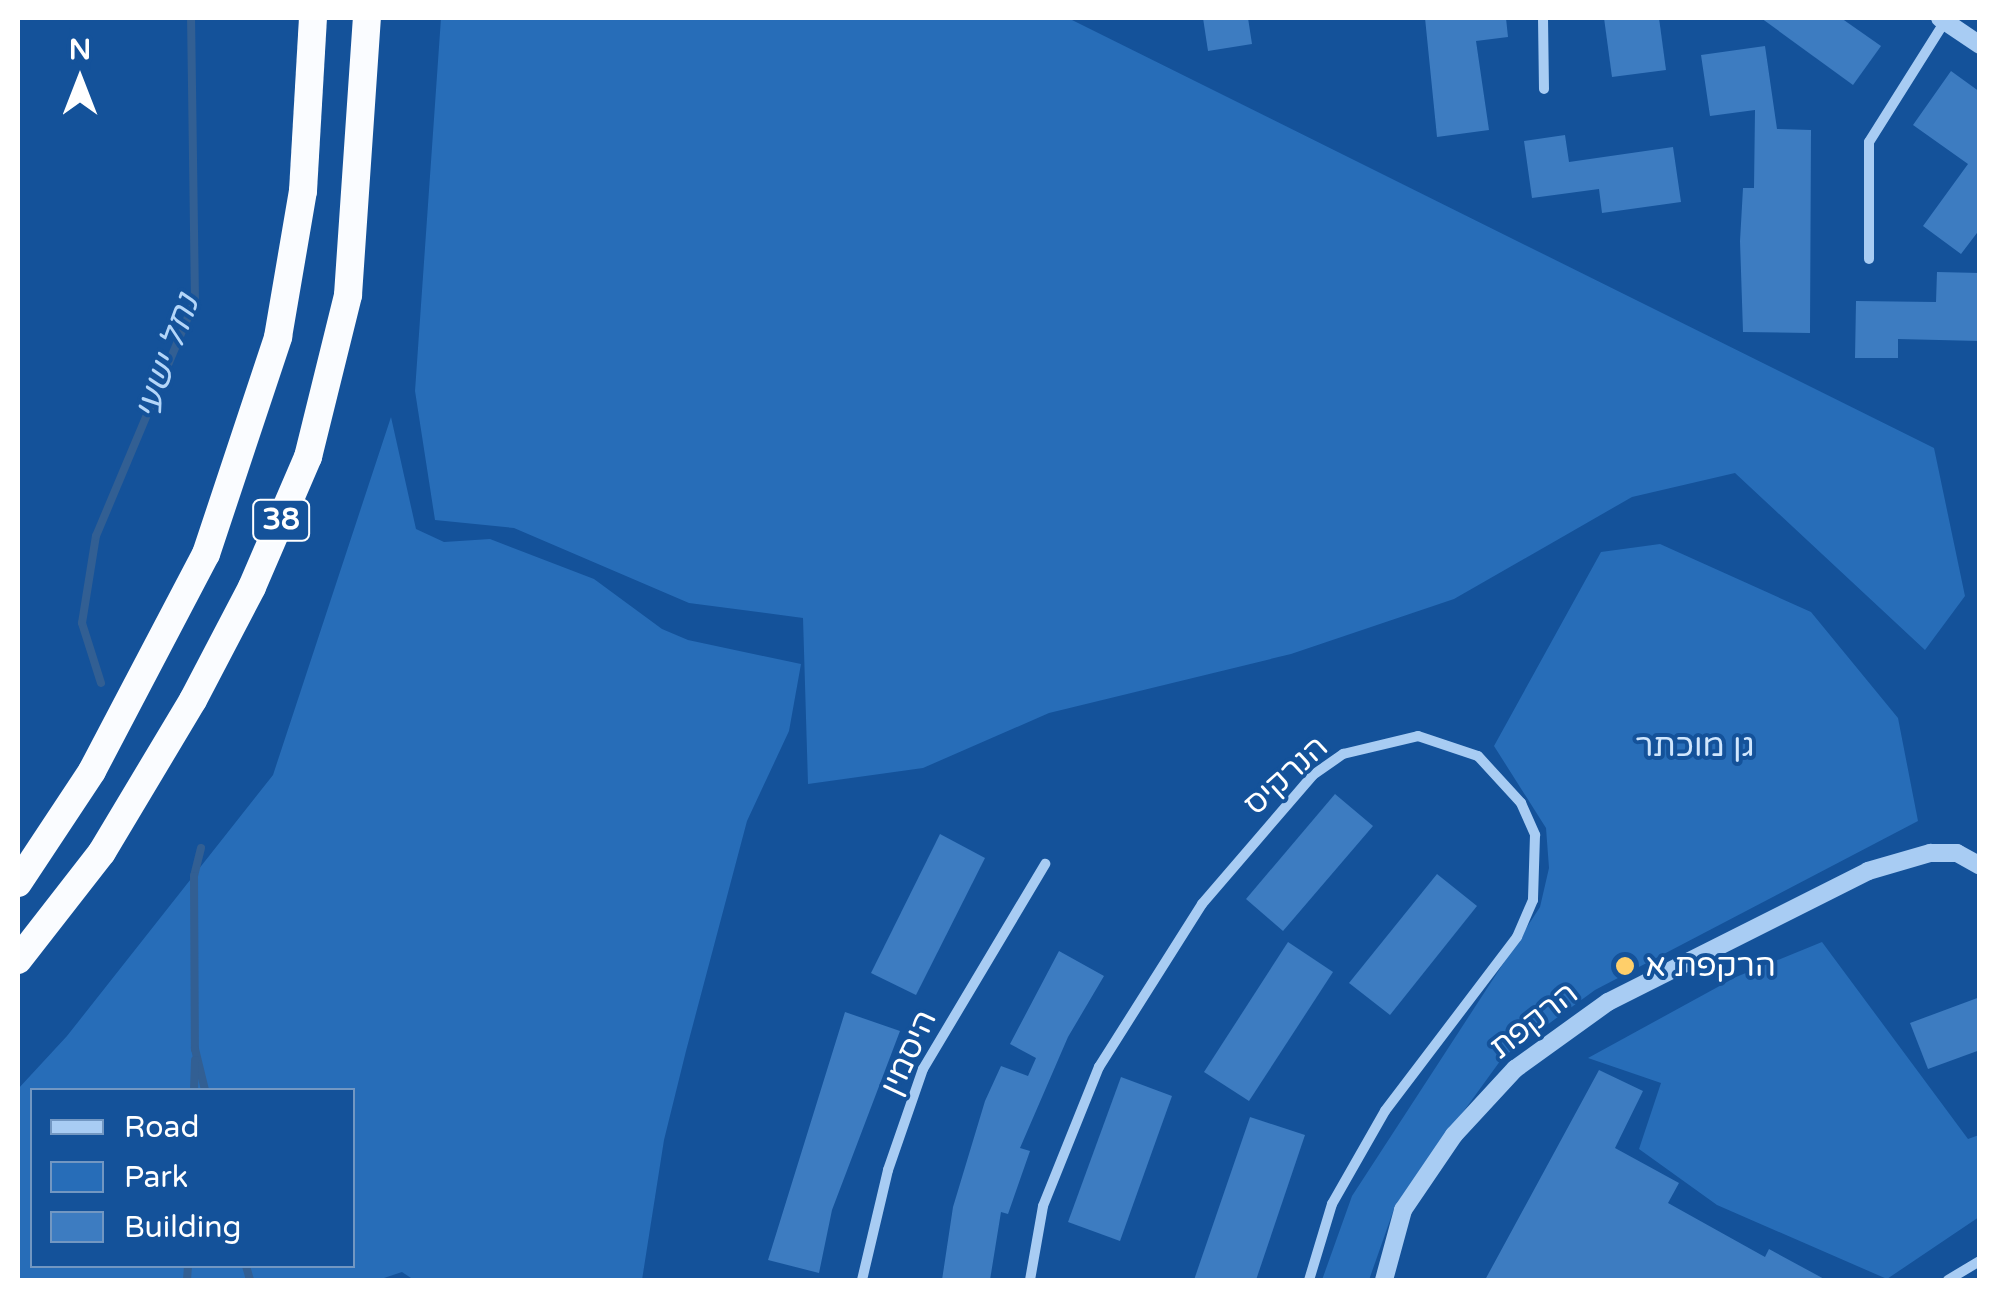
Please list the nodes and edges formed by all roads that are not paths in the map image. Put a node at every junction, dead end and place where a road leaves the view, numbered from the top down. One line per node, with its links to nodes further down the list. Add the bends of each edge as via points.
1 (313, 18): 10 (highway, 38, via 303,191 278,337 206,554 92,772)
2 (367, 18): 11 (highway, 38, via 348,295 308,457 252,587 159,760 102,852)
3 (1543, 18): 6 (street)
4 (1944, 19): 5 (street); 7 (street, via 1868,142)
5 (1980, 45)
6 (1544, 89)
7 (1869, 259)
8 (1044, 864): 13 (street, היסמין, via 923,1069 888,1170)
9 (1980, 866): 16 (street, הרקפת, via 1957,853 1930,853 1868,871 1608,1002 1515,1070 1454,1135 1403,1210)
10 (18, 884)
11 (18, 960)
12 (1980, 1261): 17 (street)
13 (862, 1280)
14 (1030, 1280): 15 (street, הנרקיס, via 1044,1206 1099,1067 1202,904 1313,775 1343,754 1418,736 1478,756 1521,803 1535,834 1533,900 1517,937 1384,1111 1332,1204)
15 (1310, 1280)
16 (1384, 1280)
17 (1948, 1280)

